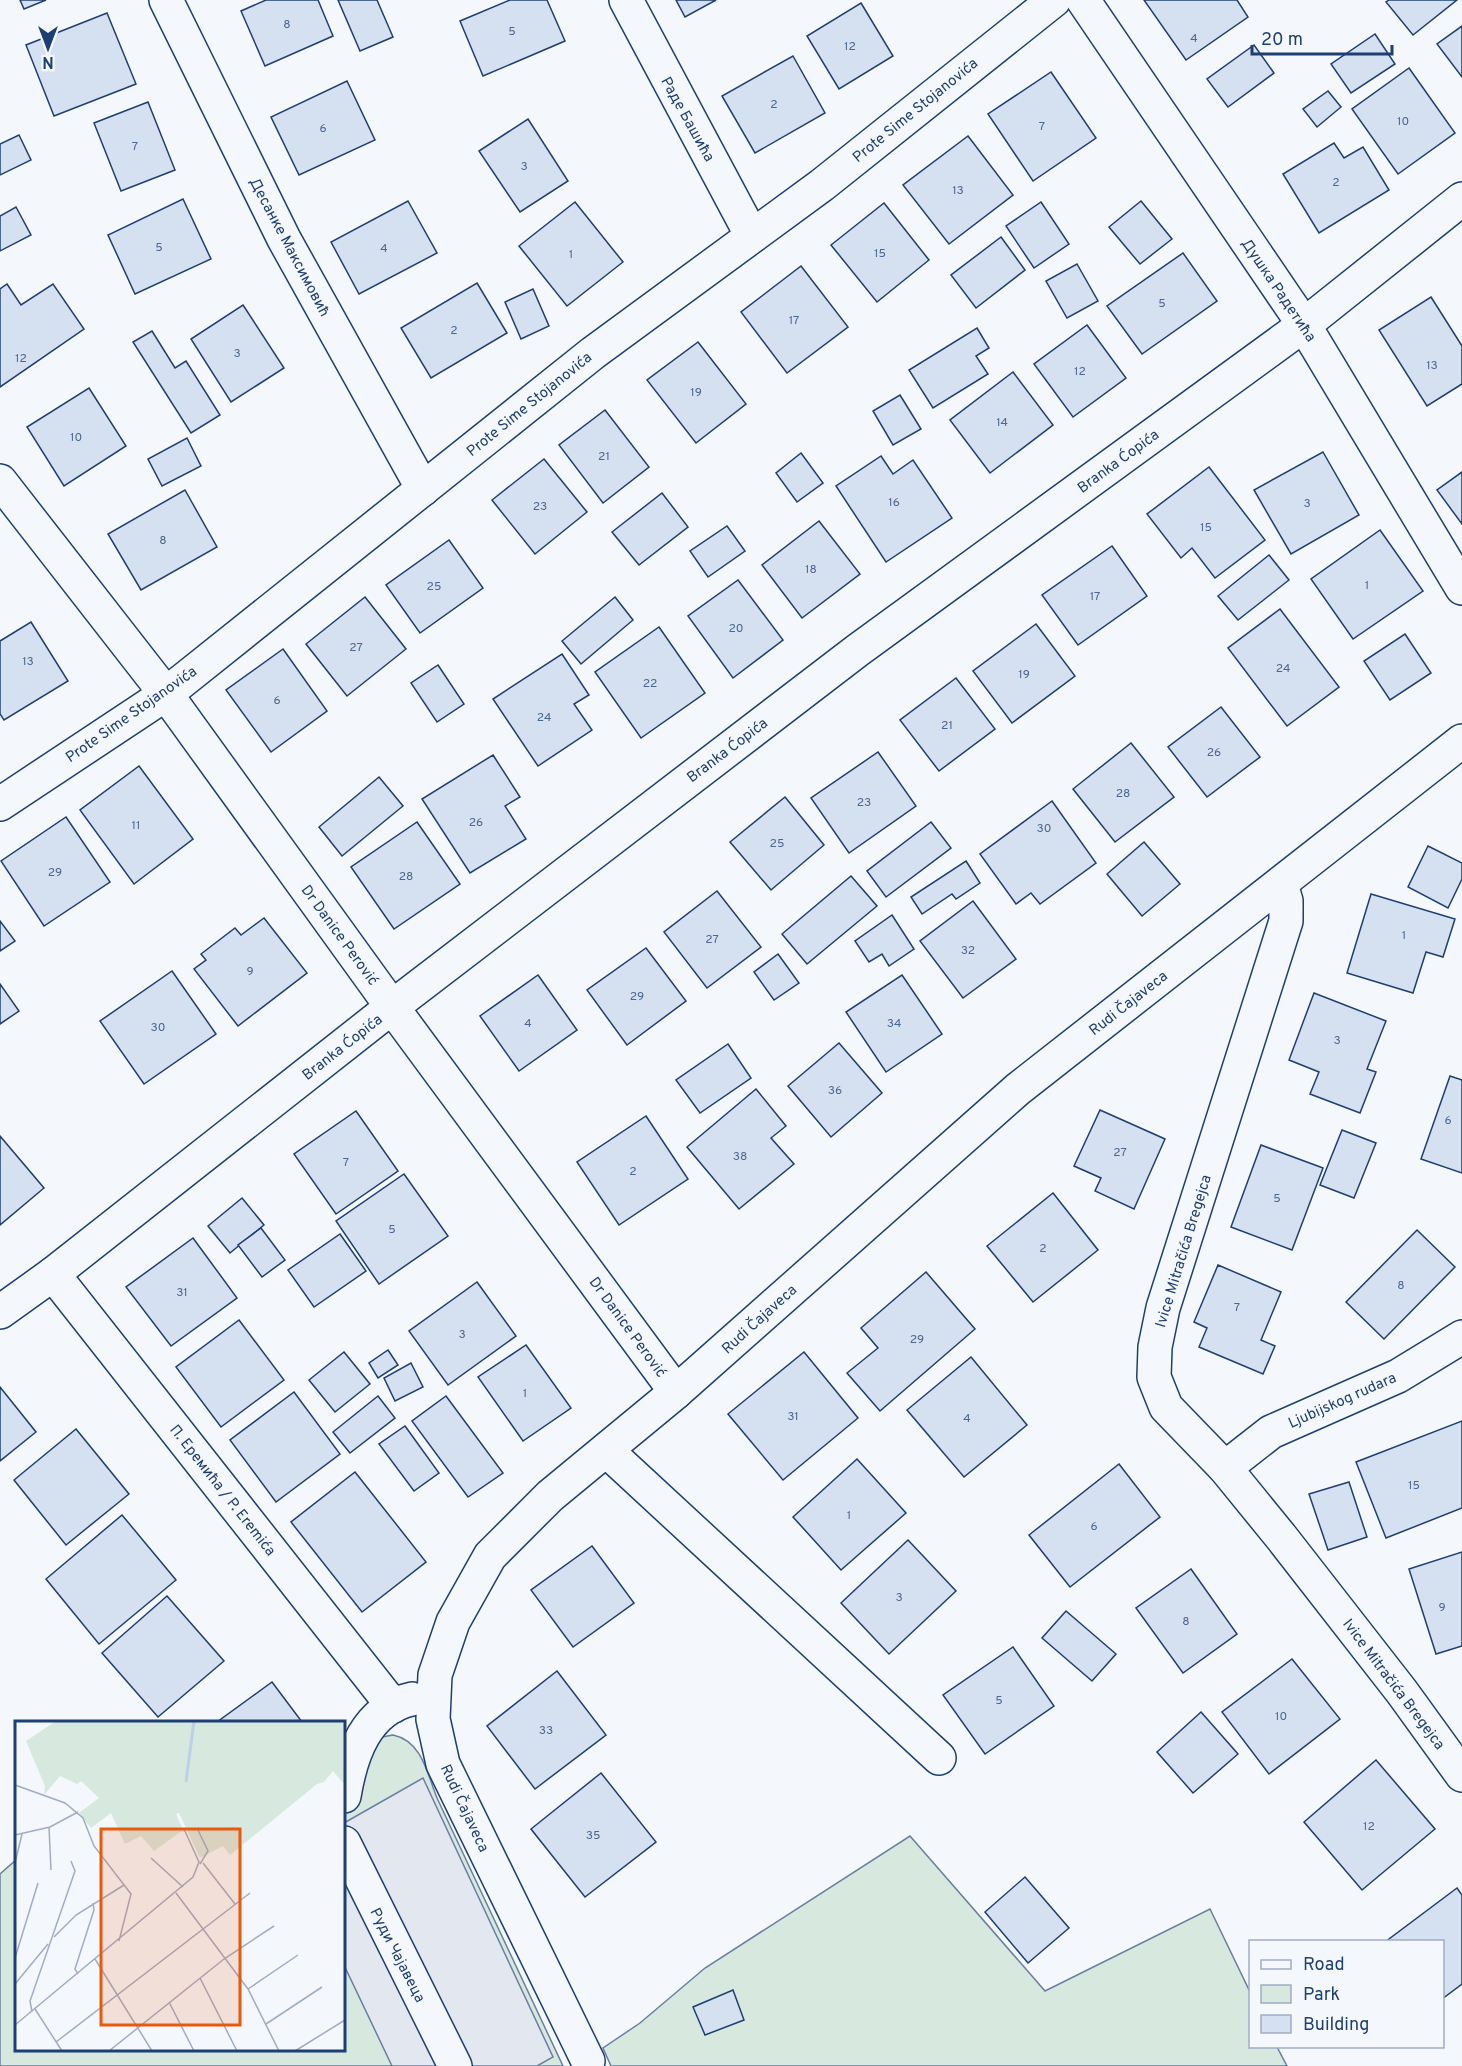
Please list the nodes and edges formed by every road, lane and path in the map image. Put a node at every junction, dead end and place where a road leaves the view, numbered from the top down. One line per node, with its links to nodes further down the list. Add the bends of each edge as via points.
1 (166, 0): 9 (street, Десанке Максимовић, via 284,239)
2 (626, 0): 6 (street, Раде Башића)
3 (1054, 0): 6 (street, Prote Sime Stojanovića)
4 (1083, 0): 7 (street, Душка Радетића)
5 (1462, 199): 7 (street, Branka Ćopića)
6 (752, 236): 9 (street, Prote Sime Stojanovića, via 593,352)
7 (1304, 326): 10 (street, Душка Радетића); 15 (street, Branka Ćopića, via 858,650)
8 (0, 481): 11 (street, Dr Danice Perović)
9 (423, 489): 11 (street, Prote Sime Stojanovića)
10 (1462, 588)
11 (166, 694): 13 (street, Prote Sime Stojanovića); 15 (street, Dr Danice Perović)
12 (1462, 741): 14 (street, Rudi Čajaveca)
13 (0, 804)
14 (1281, 884): 19 (street, Rudi Čajaveca, via 1018,1089); 21 (street, Ivice Mitračića Bregejca, via 1286,921 1163,1308 1155,1347 1154,1377 1166,1407)
15 (392, 1007): 16 (street, Branka Ćopića); 19 (street, Dr Danice Perović)
16 (53, 1274): 17 (street, Branka Ćopića); 23 (street, П. Еремића / P. Eremića)
17 (0, 1312)
18 (1462, 1337): 21 (street, Ljubijskog rudara, via 1398,1376 1271,1431)
19 (676, 1392): 20 (street, Rudi Čajaveca)
20 (606, 1450): 22 (street, Rudi Čajaveca, via 550,1496 490,1556 453,1622 435,1675); 24 (street)
21 (1225, 1468): 25 (street, Ivice Mitračića Bregejca, via 1402,1692)
22 (434, 1694): 23 (street); 28 (street, Rudi Čajaveca, via 433,1719 443,1764)
23 (393, 1706): 26 (street, via 377,1715 358,1743)
24 (939, 1758)
25 (1462, 1775)
26 (345, 1792)
27 (345, 1845): 29 (street, Руди Чајавеца)
28 (588, 2061)
29 (455, 2066)

